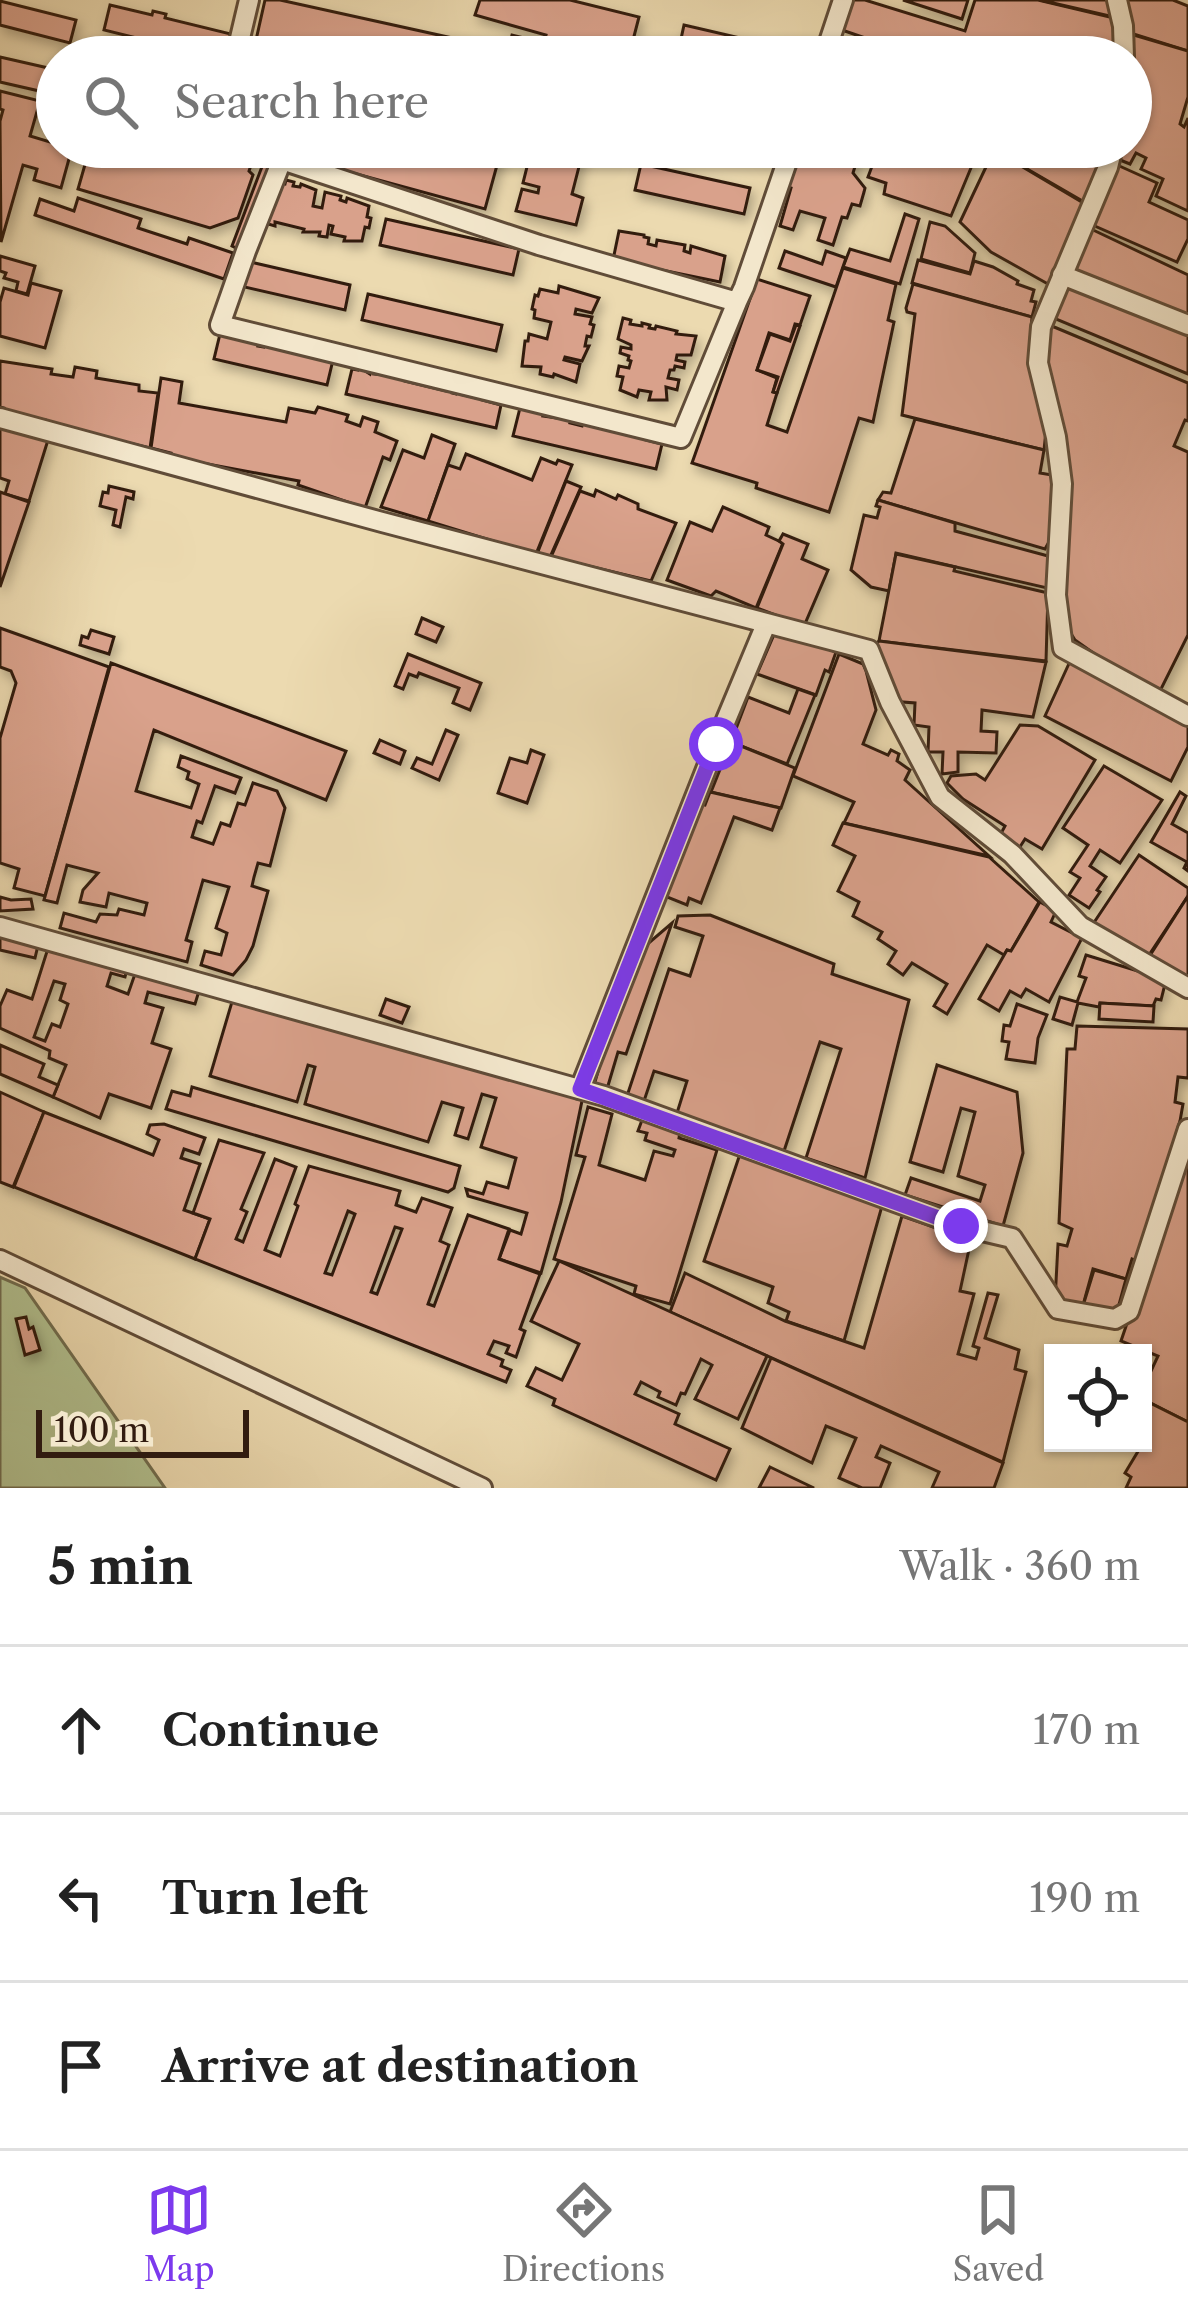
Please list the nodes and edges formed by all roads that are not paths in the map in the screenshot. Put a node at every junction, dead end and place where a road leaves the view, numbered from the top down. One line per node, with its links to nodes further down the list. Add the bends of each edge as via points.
1 (249, 0): 4 (street)
2 (843, 0): 5 (street)
3 (1117, 0): 6 (street)
4 (240, 36)
5 (831, 36)
6 (1123, 36)
7 (279, 168): 12 (street, via 220,326 681,438)
8 (306, 168): 12 (street)
9 (785, 168): 12 (street)
10 (1108, 168): 11 (street)
11 (1062, 275): 13 (street); 16 (street, via 1041,327 1038,363 1062,484 1056,595 1063,648)
12 (737, 302)
13 (1188, 325)
14 (0, 418): 15 (street)
15 (766, 623): 18 (street, via 869,650 940,797 1012,854 1080,926); 19 (street)
16 (1188, 716)
17 (0, 927): 19 (street)
18 (1188, 988)
19 (580, 1089): 20 (street, via 1012,1238 1058,1309 1115,1319 1130,1311)
20 (1188, 1129)
21 (0, 1260): 22 (street)
22 (482, 1488)

